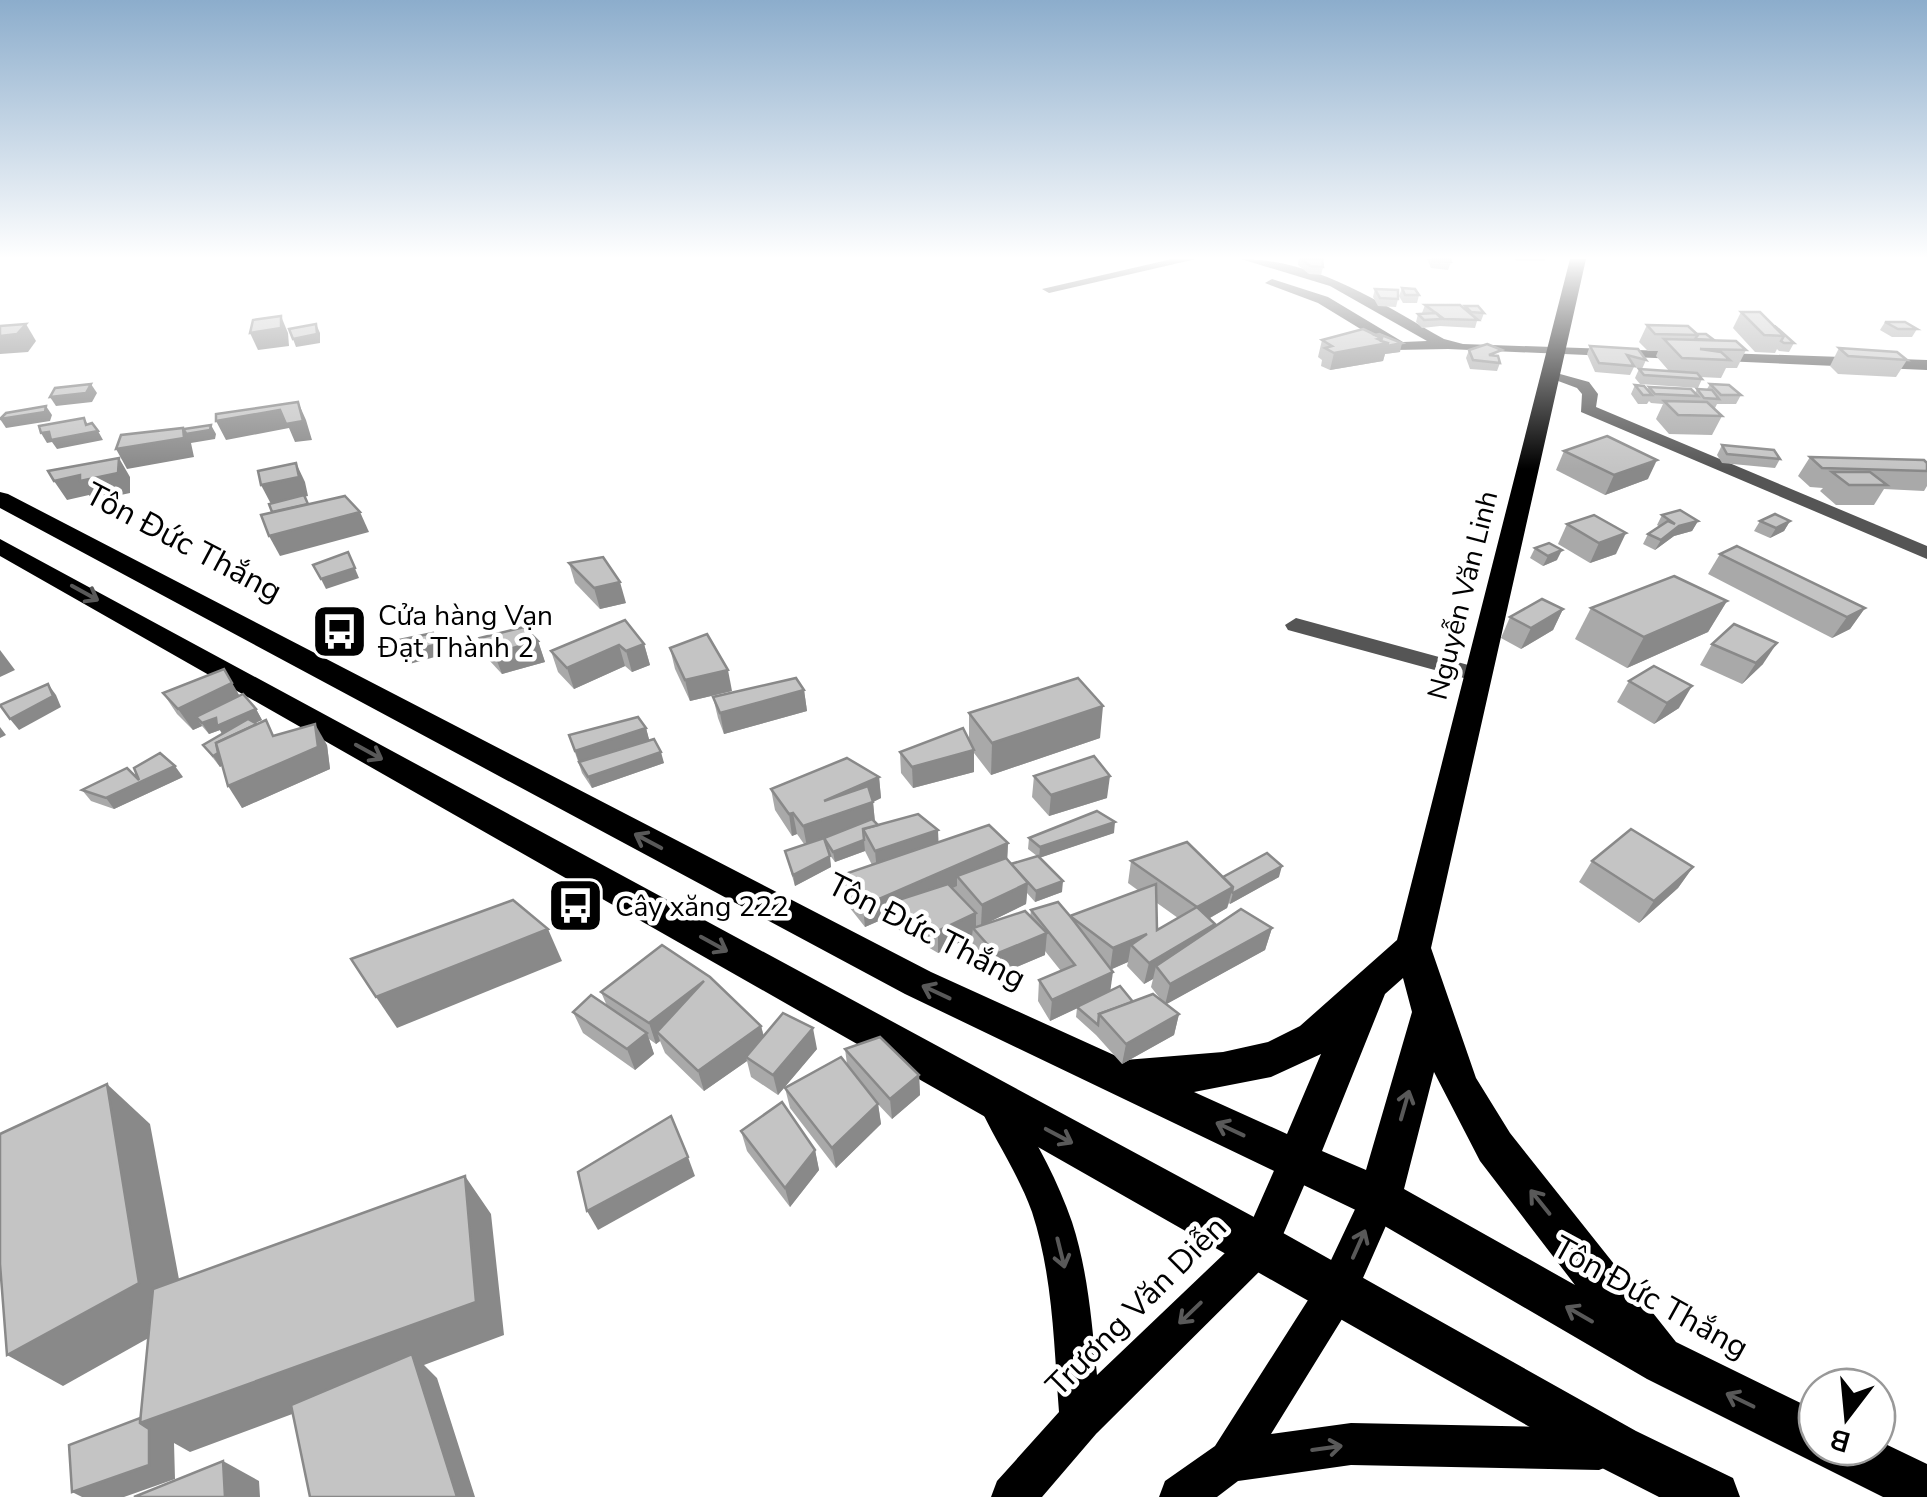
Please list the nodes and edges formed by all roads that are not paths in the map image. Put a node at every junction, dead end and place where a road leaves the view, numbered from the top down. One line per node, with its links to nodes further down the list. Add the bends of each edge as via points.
1 (1368, 329): 4 (street, via 1392,344)
2 (1412, 329): 4 (street)
3 (1560, 329): 5 (highway, Nguyễn Văn Linh)
4 (1440, 346): 5 (street)
5 (1554, 350): 6 (street); 7 (highway, Nguyễn Văn Linh)
6 (1927, 365)
7 (1546, 380): 10 (street, via 1583,385 1590,394 1587,410); 12 (highway, Nguyễn Văn Linh)
8 (0, 499): 16 (highway, Tôn Đức Thắng, one-way to 8, via 918,983)
9 (0, 546): 17 (highway, one-way to 17)
10 (1927, 553)
11 (1296, 625): 12 (street)
12 (1476, 674): 13 (highway, Nguyễn Văn Linh)
13 (1413, 948): 14 (highway); 15 (highway)
14 (1370, 984): 16 (highway, via 1313,1038 1264,1059); 18 (highway)
15 (1431, 1012): 19 (highway, one-way to 15); 22 (highway, one-way to 15, via 1495,1147 1460,1088)
16 (1122, 1078): 18 (highway, Tôn Đức Thắng, one-way to 16)
17 (994, 1101): 20 (highway, one-way to 20); 23 (main road, one-way to 23, via 1054,1223)
18 (1297, 1160): 19 (highway, Tôn Đức Thắng); 20 (main road, Trương Văn Diễn)
19 (1379, 1199): 21 (main road, one-way to 19); 22 (highway, Tôn Đức Thắng, one-way to 19)
20 (1260, 1245): 21 (highway); 23 (main road, Trương Văn Diễn, one-way to 23)
21 (1338, 1289): 25 (highway); 26 (main road)
22 (1664, 1362): 24 (highway, Tôn Đức Thắng, one-way to 22)
23 (1082, 1419): 29 (main road, Trương Văn Diễn)
24 (1797, 1428)
25 (1618, 1450): 26 (main road, one-way to 25, via 1352,1444); 31 (highway)
26 (1230, 1461): 30 (main road)
27 (1877, 1467): 28 (highway)
28 (1927, 1491)
29 (1013, 1497)
30 (1181, 1497)
31 (1714, 1497)

